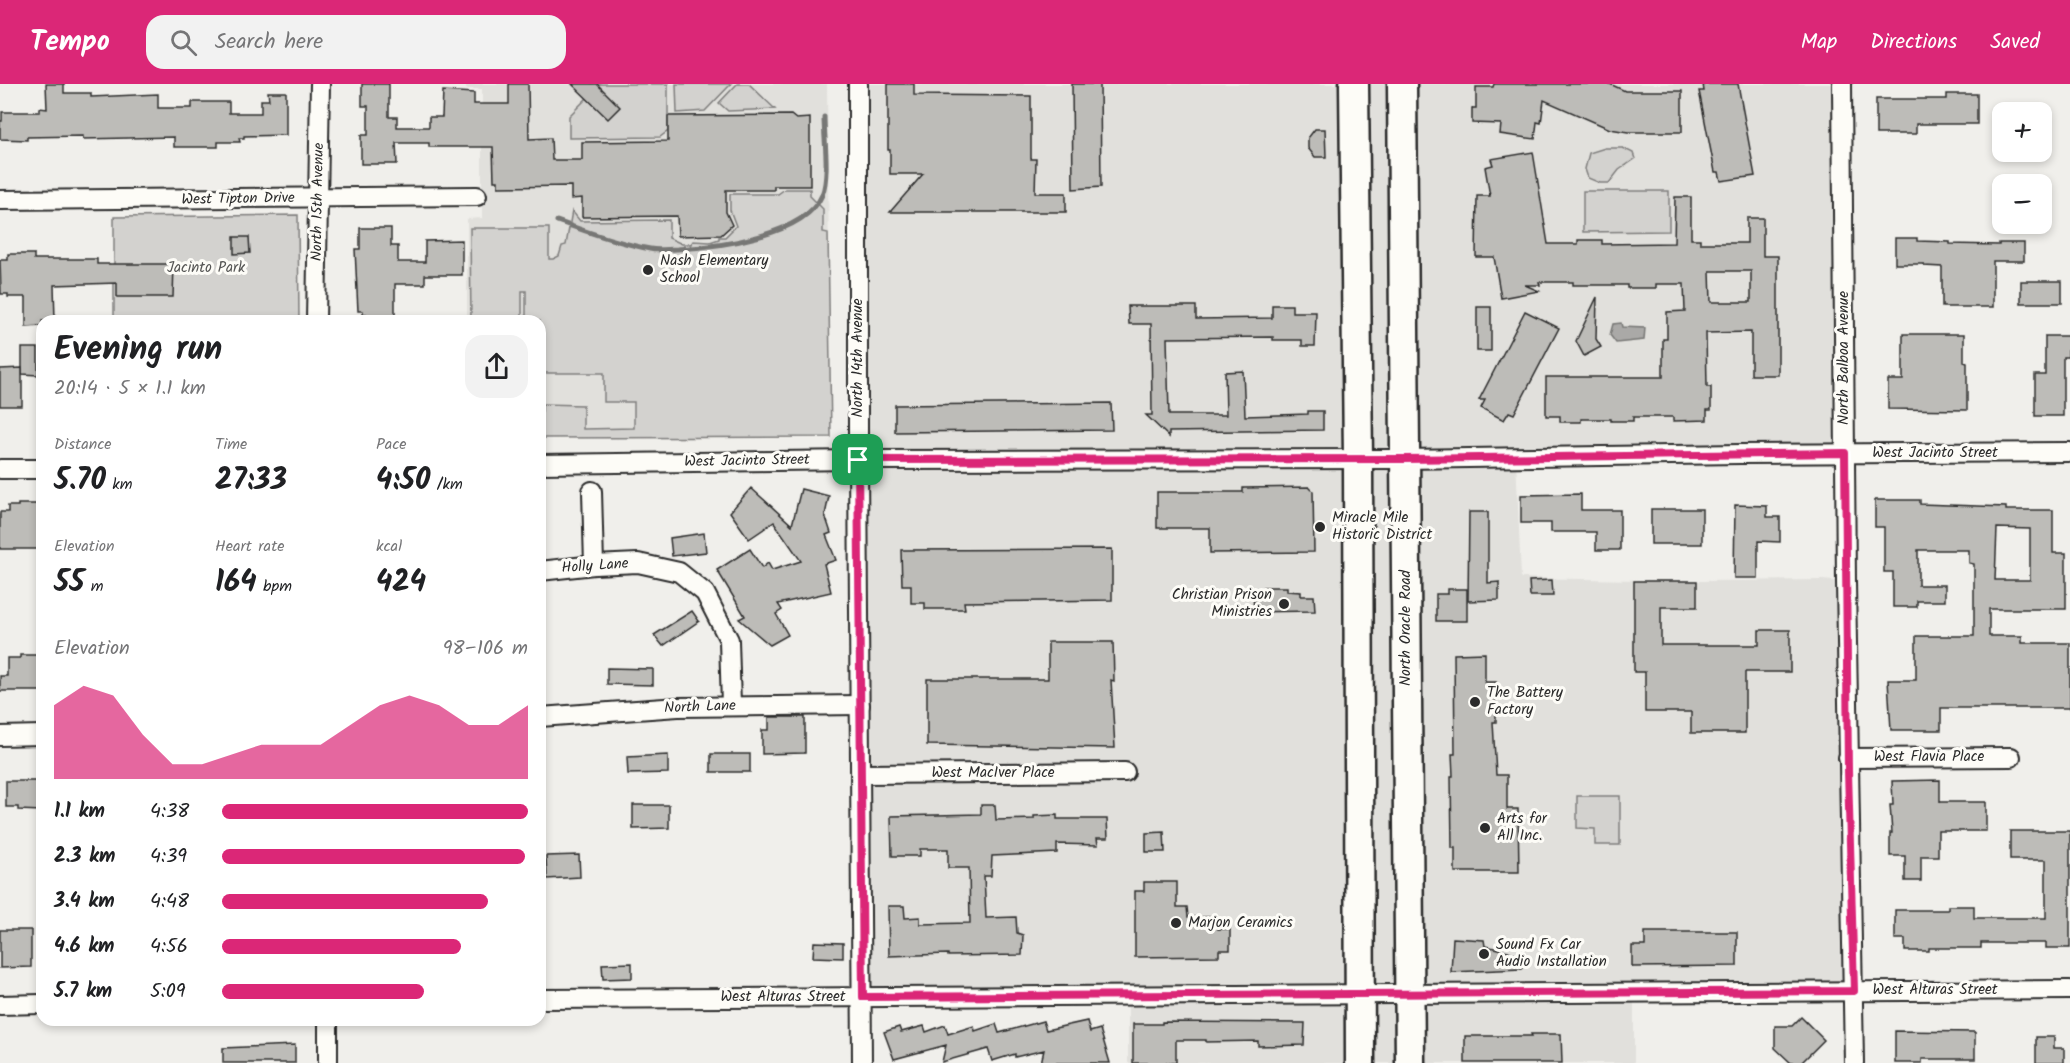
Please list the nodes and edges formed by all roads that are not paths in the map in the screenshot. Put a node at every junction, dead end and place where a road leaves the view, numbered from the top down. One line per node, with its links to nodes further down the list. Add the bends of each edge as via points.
1 (320, 84): 7 (street, North 15th Avenue)
2 (858, 84): 14 (street, North 14th Avenue)
3 (1354, 84): 12 (main road)
4 (1402, 84): 13 (main road, North Oracle Road)
5 (1842, 84): 11 (street, North Balboa Avenue)
6 (477, 196): 7 (street, West Tipton Drive)
7 (317, 198): 8 (street, West Tipton Drive); 9 (street, North 15th Avenue)
8 (0, 200)
9 (316, 315)
10 (2070, 452): 11 (street, West Jacinto Street)
11 (1845, 453): 13 (street, West Jacinto Street); 27 (street, North Balboa Avenue)
12 (1358, 459): 13 (street, West Jacinto Street); 14 (street, West Jacinto Street); 32 (main road)
13 (1405, 459): 33 (main road, North Oracle Road)
14 (858, 460): 15 (street, West Jacinto Street); 22 (street, North 14th Avenue)
15 (546, 464)
16 (36, 469): 17 (street)
17 (0, 470)
18 (592, 491): 19 (street)
19 (594, 565): 20 (street, Holly Lane); 21 (street, Holly Lane, via 638,563 679,572 705,593 729,640)
20 (546, 570)
21 (731, 705): 22 (street, North Lane); 23 (street, North Lane)
22 (860, 705): 29 (street, North 14th Avenue)
23 (546, 717)
24 (0, 735): 25 (street)
25 (36, 735)
26 (2011, 757): 27 (street, West Flavia Place)
27 (1848, 758): 31 (street, North Balboa Avenue)
28 (1125, 772): 29 (street, West MacIver Place)
29 (861, 774): 34 (street, North 14th Avenue)
30 (2070, 990): 31 (street, West Alturas Street)
31 (1854, 991): 33 (street, West Alturas Street); 43 (street, North Balboa Avenue)
32 (1361, 993): 33 (street, West Alturas Street); 34 (street, West Alturas Street); 41 (main road)
33 (1408, 994): 42 (main road, North Oracle Road)
34 (863, 997): 35 (street, West Alturas Street); 40 (street, North 14th Avenue)
35 (546, 999)
36 (36, 1004): 37 (street)
37 (0, 1005)
38 (328, 1026): 39 (street)
39 (328, 1063)
40 (862, 1063)
41 (1360, 1063)
42 (1410, 1063)
43 (1854, 1063)

